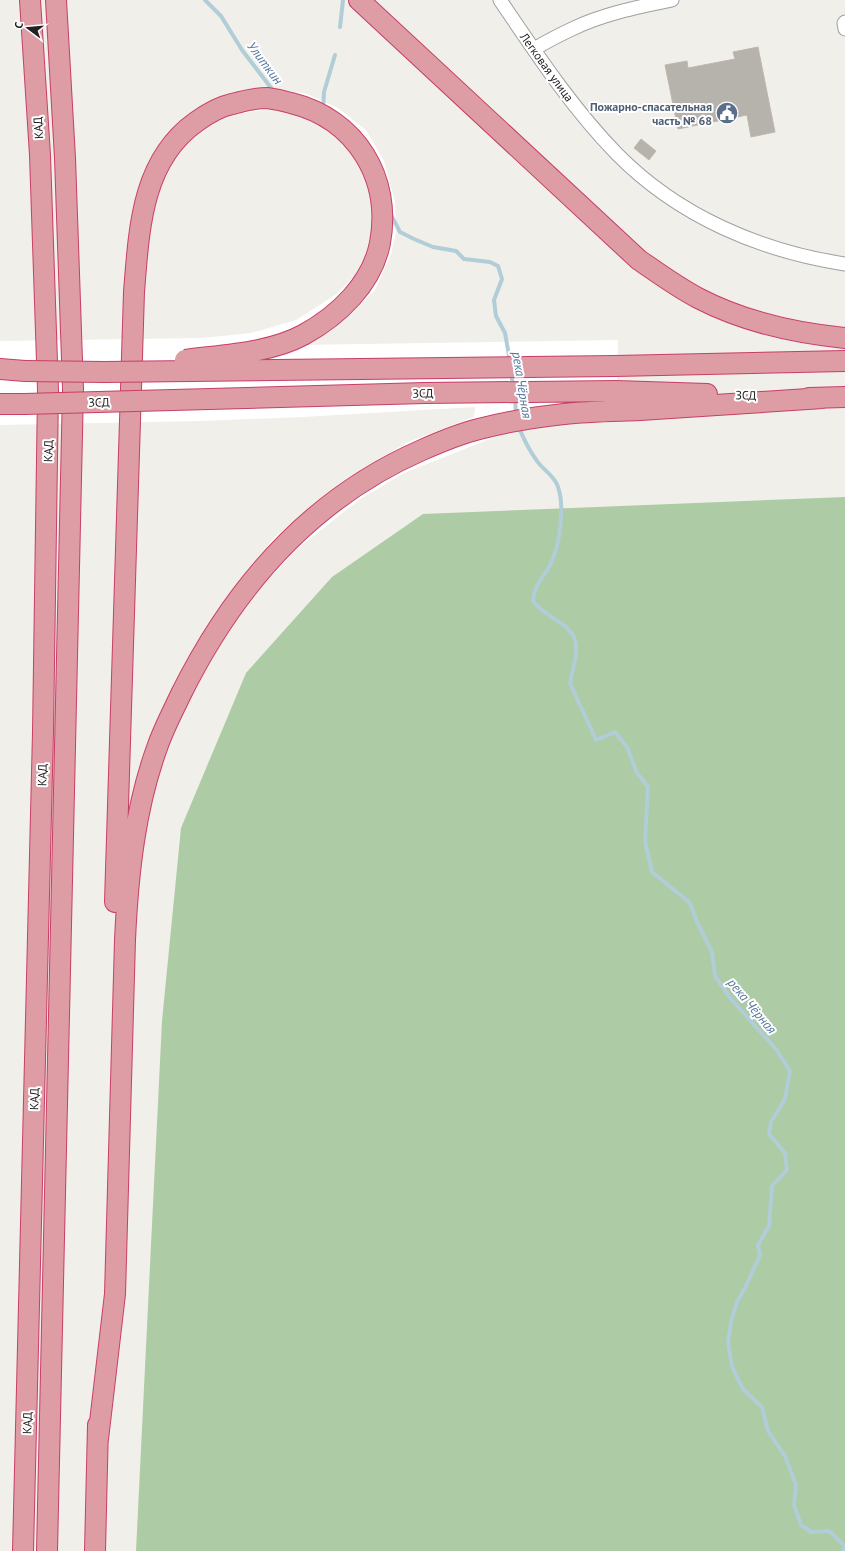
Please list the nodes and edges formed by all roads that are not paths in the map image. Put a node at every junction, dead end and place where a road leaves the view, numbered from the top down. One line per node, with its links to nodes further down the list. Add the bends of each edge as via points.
1 (30, 0): 18 (highway, КАД, via 40,155 48,392 43,732)
2 (56, 0): 19 (highway, КАД, via 65,158 73,389)
3 (359, 0): 10 (highway, via 639,260 698,298 753,321 792,331)
4 (500, 0): 8 (street, Легковая улица)
5 (672, 0): 8 (street, via 595,19)
6 (845, 22): 7 (street)
7 (845, 29)
8 (534, 49): 9 (street, Легковая улица, via 569,99 600,135 618,155 656,188 697,215 731,232 793,254)
9 (845, 264)
10 (845, 338)
11 (845, 361): 13 (highway, ЗСД, bridge)
12 (0, 370): 13 (highway, ЗСД, bridge)
13 (104, 372): 17 (highway, bridge, via 257,350 301,336 329,319 350,301 374,261 380,244 383,208 378,186 360,146 342,128 308,107 268,98 232,104 208,114 185,130 168,149 155,172 141,219 133,323)
14 (845, 397): 15 (highway, ЗСД)
15 (823, 398): 16 (highway, ЗСД, bridge, via 616,391 425,393); 17 (highway, via 565,413 478,429 393,463 350,490 303,527 272,556 247,587 203,652 168,721 148,774 134,842 124,940 115,1294)
16 (0, 404)
17 (98, 1439): 20 (highway)
18 (24, 1551)
19 (47, 1551)
20 (95, 1551)

